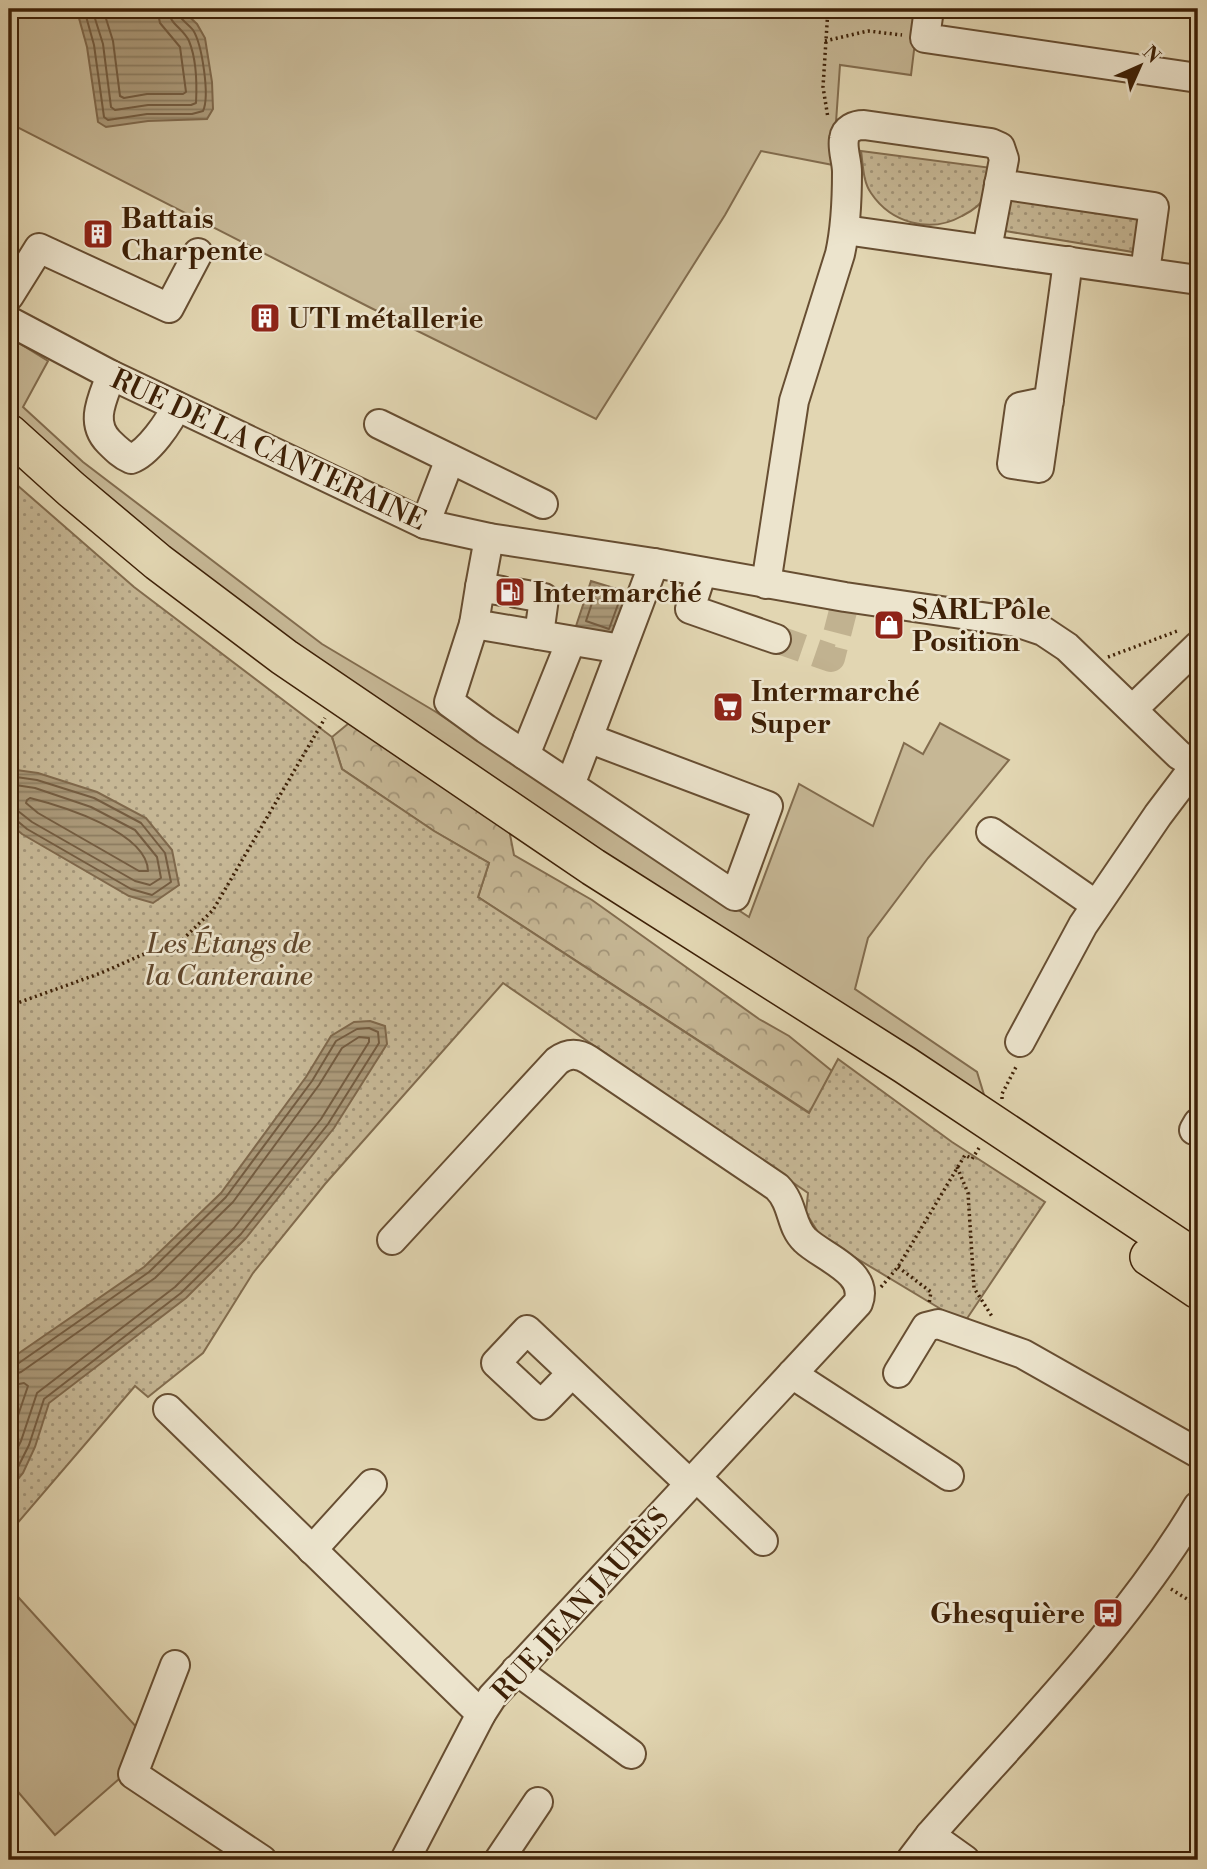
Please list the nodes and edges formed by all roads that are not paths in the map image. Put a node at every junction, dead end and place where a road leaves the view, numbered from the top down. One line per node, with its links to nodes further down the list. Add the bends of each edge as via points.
1 (929, 9): 2 (street, via 925,38)
2 (1198, 78)
3 (999, 184): 4 (street, via 1003,152 996,144 857,125 844,138); 5 (street); 8 (street, via 1154,207)
4 (845, 230): 5 (street); 23 (street, via 794,401)
5 (987, 249): 7 (street)
6 (198, 253): 10 (street, via 169,309 39,248)
7 (1068, 261): 8 (street); 13 (street)
8 (1146, 272): 9 (street)
9 (1198, 280)
10 (9, 296)
11 (9, 321): 12 (street, RUE DE LA CANTERAINE)
12 (111, 375): 14 (street, RUE DE LA CANTERAINE); 14 (street, via 98,424 104,438 124,456 131,459 141,453 167,424)
13 (1049, 401)
14 (176, 406): 19 (street, RUE DE LA CANTERAINE)
15 (379, 424): 17 (street)
16 (9, 433): 39 (main road, via 158,562 239,624 593,867)
17 (450, 459): 18 (street); 19 (street)
18 (543, 504)
19 (425, 524): 20 (street, RUE DE LA CANTERAINE)
20 (489, 538): 21 (street, RUE DE LA CANTERAINE); 24 (street)
21 (654, 563): 22 (street, RUE DE LA CANTERAINE); 30 (street)
22 (702, 572): 23 (street, RUE DE LA CANTERAINE); 27 (street, via 691,609)
23 (766, 584): 31 (street, RUE DE LA CANTERAINE, via 844,604 995,618 1031,627 1053,636)
24 (499, 590): 25 (street); 26 (street, via 544,598)
25 (474, 624): 26 (street); 33 (street, via 449,702)
26 (539, 635): 28 (street)
27 (776, 639)
28 (571, 641): 30 (street); 33 (street)
29 (1194, 645): 31 (street)
30 (621, 649): 32 (street)
31 (1133, 709): 34 (street, RUE DE LA CANTERAINE, via 1179,755)
32 (589, 738): 35 (street); 35 (street, via 768,806 735,896)
33 (525, 755): 35 (street)
34 (1197, 766): 37 (street)
35 (570, 785)
36 (991, 832): 37 (street)
37 (1096, 905): 38 (street)
38 (1020, 1042)
39 (978, 1145): 41 (main road); 42 (main road)
40 (392, 1240): 45 (street, RUE JEAN JAURÈS, via 557,1061 576,1055 777,1187 804,1239 854,1278 860,1290 858,1303)
41 (1198, 1260)
42 (1198, 1290)
43 (572, 1373): 49 (street)
44 (898, 1373): 47 (street, via 926,1327 938,1324 1023,1354)
45 (792, 1374): 48 (street); 49 (street, RUE JEAN JAURÈS)
46 (168, 1409): 53 (street)
47 (1198, 1453)
48 (949, 1476)
49 (693, 1480): 52 (street); 55 (street, RUE JEAN JAURÈS)
50 (372, 1483): 53 (street)
51 (1198, 1506): 59 (street, via 1105,1637)
52 (763, 1541)
53 (312, 1550): 56 (street)
54 (175, 1665): 60 (street, via 133,1774)
55 (516, 1670): 56 (street, RUE JEAN JAURÈS); 57 (street)
56 (481, 1714): 61 (street, RUE JEAN JAURÈS)
57 (631, 1754)
58 (538, 1802): 62 (street)
59 (930, 1835): 63 (street); 64 (street)
60 (262, 1860)
61 (405, 1860)
62 (499, 1860)
63 (911, 1860)
64 (965, 1860)

